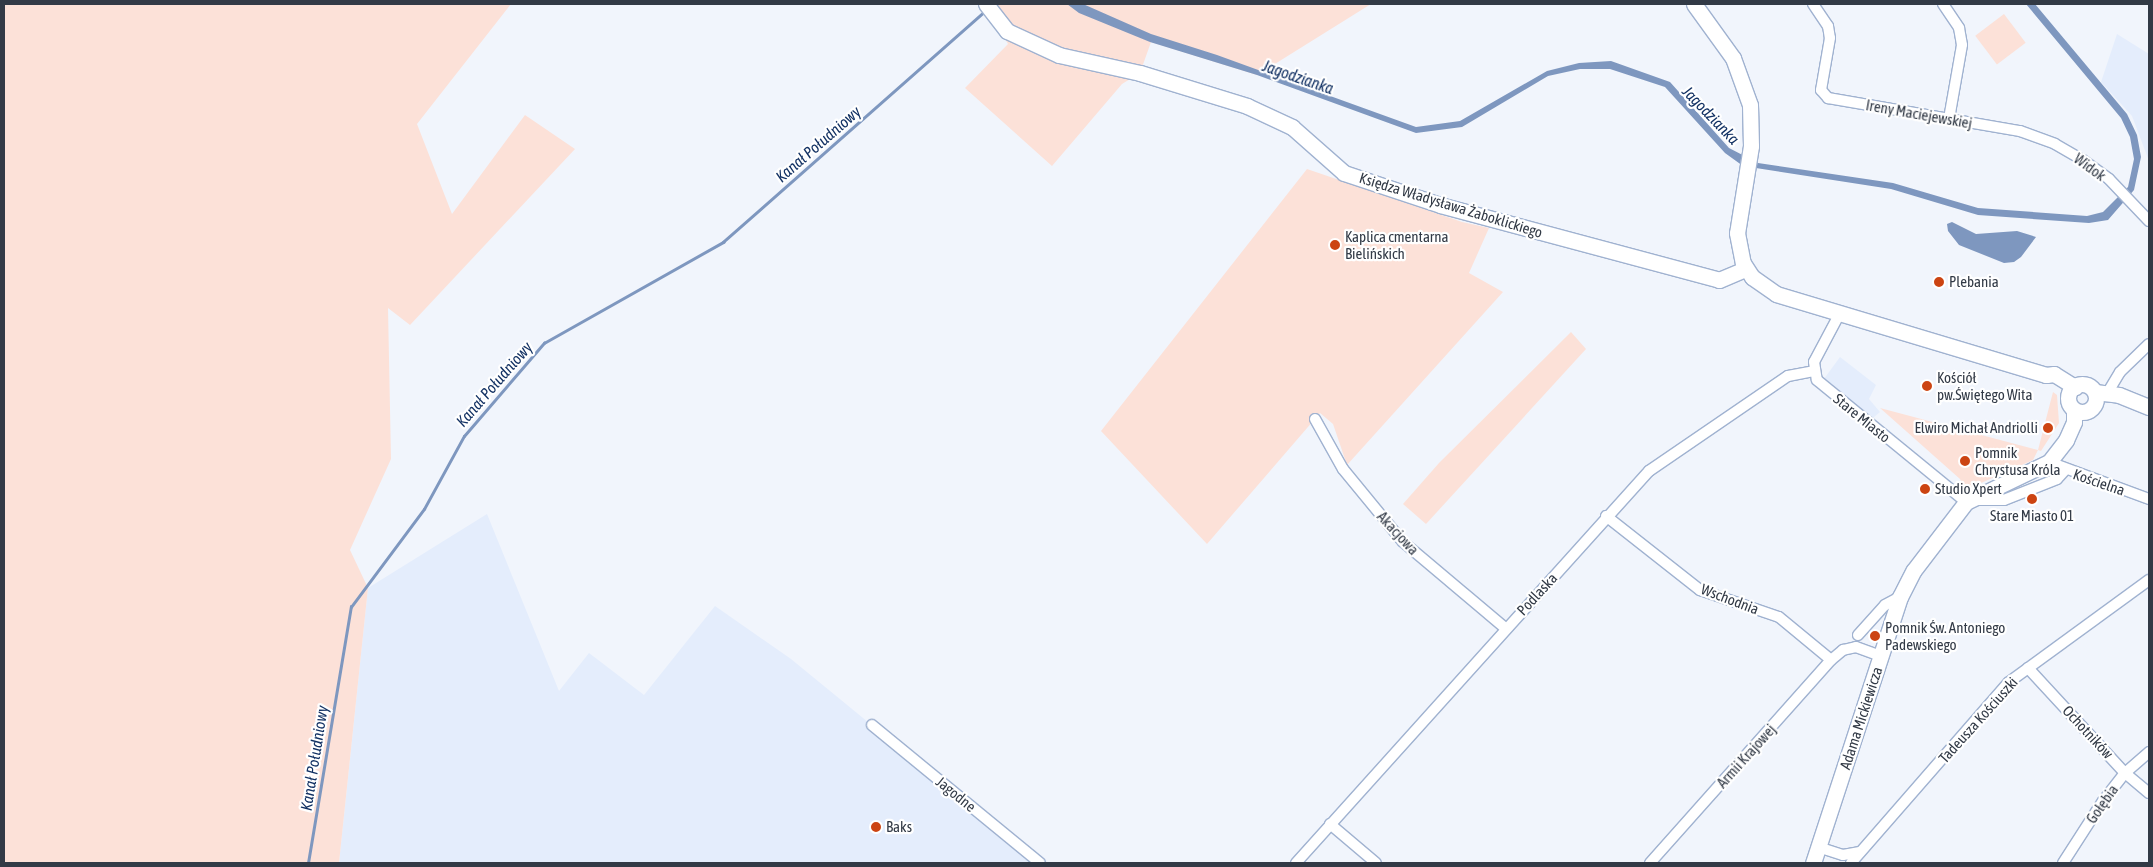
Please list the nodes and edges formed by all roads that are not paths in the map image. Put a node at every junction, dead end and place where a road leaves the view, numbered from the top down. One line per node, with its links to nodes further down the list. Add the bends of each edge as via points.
1 (986, 4): 8 (main road, Księdza Władysława Żaboklickiego, via 1008,31 1059,55 1140,73 1256,110 1292,127 1344,172 1440,204 1719,280)
2 (1694, 4): 8 (main road, via 1742,76 1752,113 1751,146 1737,233)
3 (1813, 4): 5 (street, Ireny Maciejewskiej, via 1828,26 1830,38 1821,90 1828,98)
4 (1942, 4): 5 (street, via 1959,28 1962,45)
5 (1949, 119): 6 (street, Ireny Maciejewskiej)
6 (2020, 131): 7 (street, Widok, via 2055,144 2083,160)
7 (2149, 221)
8 (1745, 269): 9 (main road, via 1776,294)
9 (1840, 313): 11 (street, via 1816,357); 12 (main road, via 2046,375 2059,376)
10 (2149, 344): 13 (street)
11 (1814, 371): 19 (street, Stare Miasto, via 1826,388); 20 (street, Podlaska, via 1788,376 1677,449 1649,471)
12 (2072, 390): 13 (main road, via 2084,385); 13 (main road, via 2070,405)
13 (2091, 402): 14 (main road, via 2109,400 2141,409); 16 (main road, Adama Mickiewicza)
14 (2149, 407)
15 (1315, 419): 23 (street, Akacjowa, via 1343,469 1403,542)
16 (2049, 462): 17 (street, Kościelna); 19 (main road, Adama Mickiewicza)
17 (2065, 470): 18 (street, Kościelna); 19 (street, via 2057,479 2004,500)
18 (2149, 499)
19 (1968, 501): 22 (main road, Adama Mickiewicza, via 1914,570)
20 (1606, 516): 23 (street, Podlaska); 26 (street, Wschodnia, via 1700,590 1779,617)
21 (2149, 580): 27 (street, Tadeusza Kościuszki)
22 (1900, 597): 24 (street, via 1885,605); 25 (main road, Adama Mickiewicza)
23 (1505, 628): 32 (street, Podlaska)
24 (1858, 636)
25 (1881, 656): 26 (street, Armii Krajowej, via 1856,647 1844,650); 33 (main road, Adama Mickiewicza)
26 (1831, 660): 38 (street, Armii Krajowej)
27 (2028, 668): 30 (street, Ochotników); 34 (street, Tadeusza Kościuszki, via 2009,682)
28 (872, 726): 35 (street, Jagodne)
29 (2149, 752): 30 (street, Gołębia)
30 (2125, 772): 31 (street, Ochotników); 41 (street, Gołębia, via 2102,801)
31 (2149, 793)
32 (1330, 824): 36 (street, Podlaska); 37 (street)
33 (1818, 847): 34 (street, via 1843,855); 39 (main road, Adama Mickiewicza)
34 (1860, 852): 40 (street, Tadeusza Kościuszki)
35 (1040, 863)
36 (1296, 863)
37 (1376, 863)
38 (1650, 863)
39 (1812, 863)
40 (1851, 863)
41 (2063, 863)

